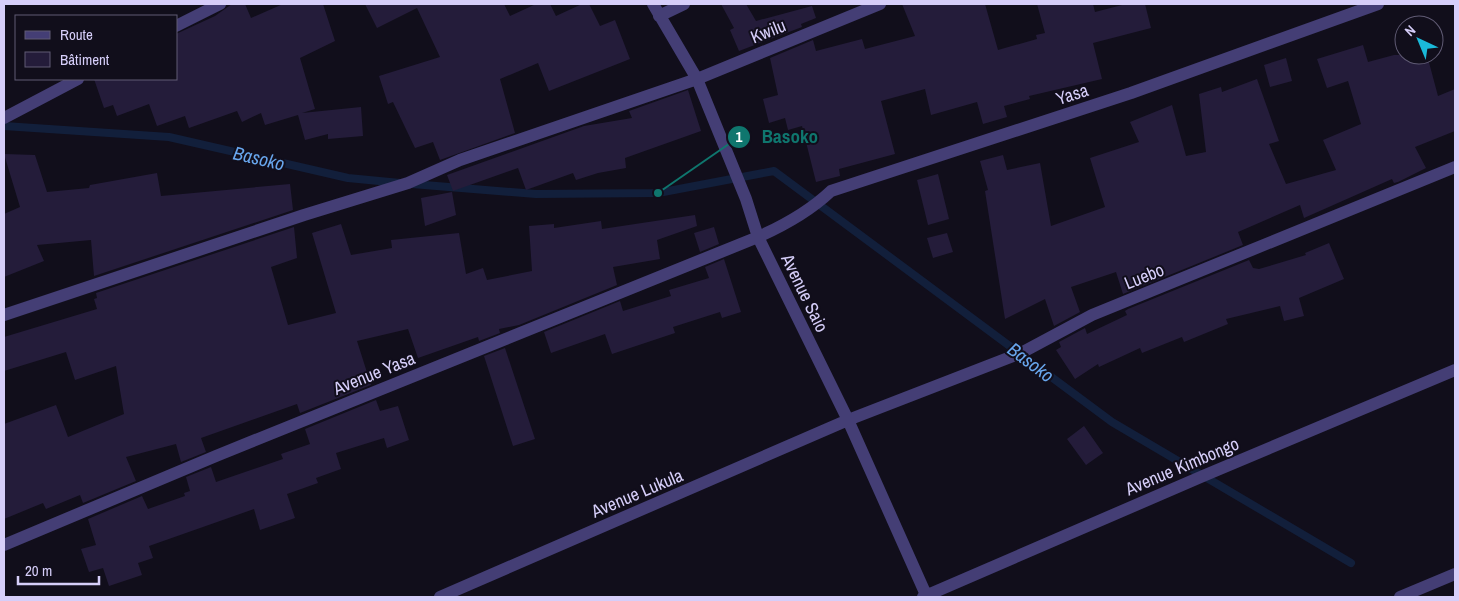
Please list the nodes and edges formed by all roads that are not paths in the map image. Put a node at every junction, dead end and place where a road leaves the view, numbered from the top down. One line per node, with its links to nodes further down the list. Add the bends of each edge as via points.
1 (220, 4): 7 (street)
2 (652, 4): 6 (street, Avenue Saio)
3 (684, 4): 6 (street)
4 (880, 4): 8 (street, Kwilu)
5 (1378, 4): 12 (street, Yasa, via 1131,93 832,191 782,226)
6 (659, 16): 8 (street, Avenue Saio)
7 (178, 25)
8 (697, 79): 12 (street, Avenue Saio); 13 (street, Kwilu, via 460,160 408,184 304,215)
9 (76, 80): 10 (street)
10 (4, 118)
11 (1455, 167): 15 (street, Luebo, via 1092,316 1021,354)
12 (758, 237): 15 (street, Avenue Saio); 16 (street, Avenue Yasa, via 225,452)
13 (4, 315)
14 (1455, 370): 19 (street, Avenue Kimbongo)
15 (848, 420): 18 (street, Avenue Lukula); 19 (street, Avenue Saio)
16 (4, 545)
17 (1455, 574): 20 (street)
18 (440, 597)
19 (925, 597)
20 (1400, 597)

